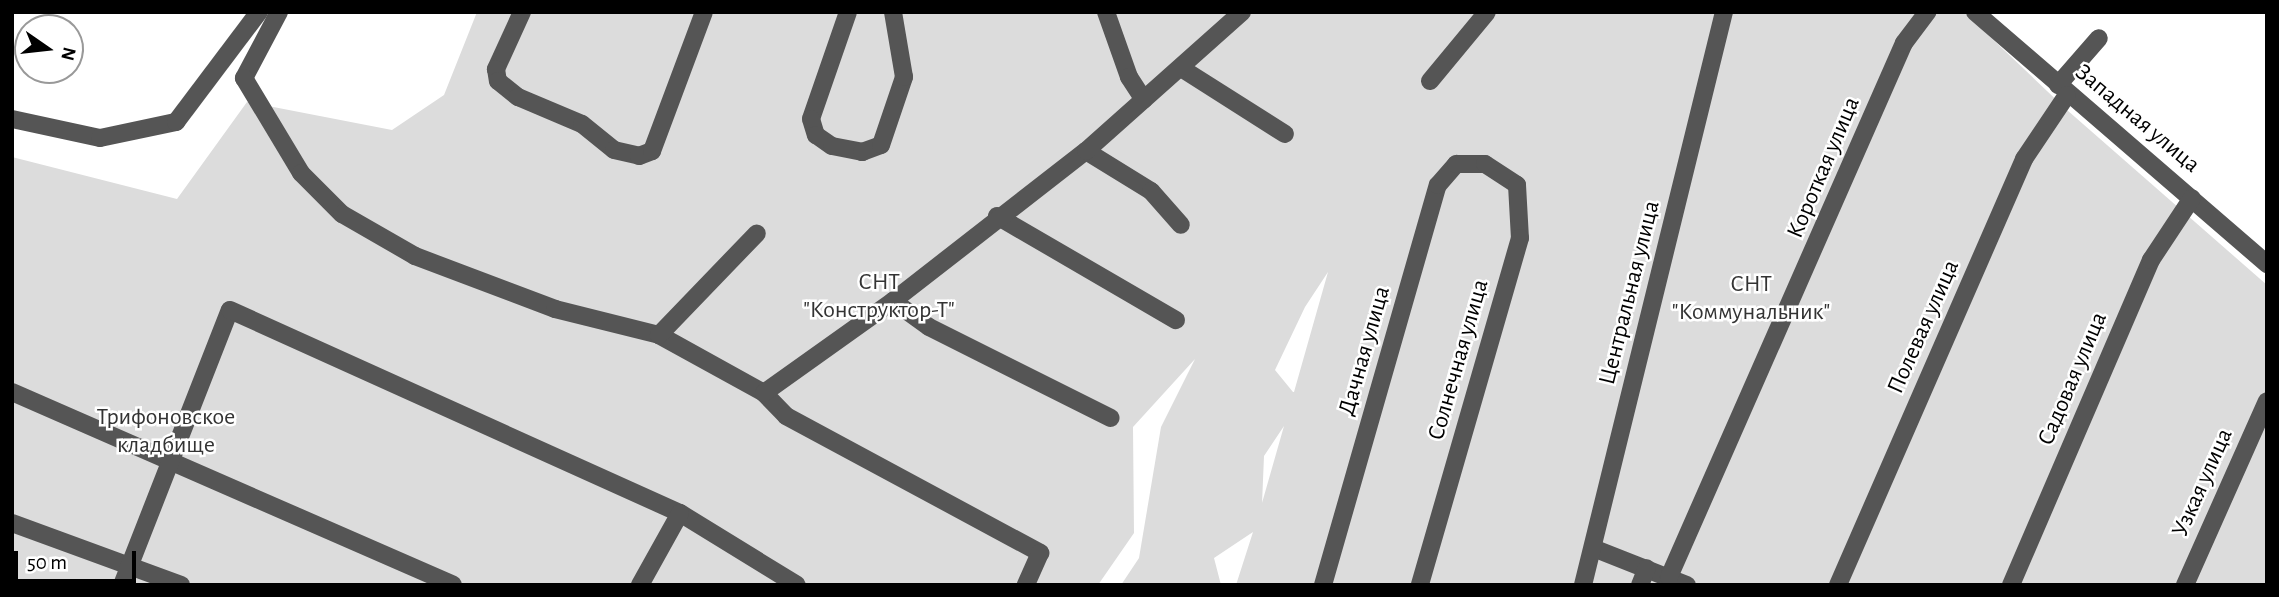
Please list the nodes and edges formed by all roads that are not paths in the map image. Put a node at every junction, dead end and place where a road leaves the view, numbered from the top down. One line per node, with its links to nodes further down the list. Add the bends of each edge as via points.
1 (259, 12): 18 (street, via 176,122 100,138)
2 (279, 12): 29 (street, via 244,78 301,173 342,214 427,261 555,309)
3 (522, 12): 4 (street, via 496,69 498,81 518,97 582,124 614,150 639,156 652,151)
4 (704, 12)
5 (848, 12): 6 (street, via 811,119 816,135 832,146 862,152 881,145 904,77)
6 (893, 12)
7 (1106, 12): 17 (street, via 1129,77)
8 (1242, 12): 14 (street)
9 (1487, 12): 15 (street)
10 (1724, 12): 37 (street, Центральная улица)
11 (1927, 12): 40 (street, Короткая улица, via 1904,43)
12 (1975, 12): 16 (street, Западная улица)
13 (2099, 38): 16 (street, Полевая улица)
14 (1181, 68): 17 (street); 19 (street)
15 (1430, 81)
16 (2062, 90): 22 (street, Западная улица); 51 (street, Полевая улица, via 2024,159)
17 (1144, 100): 20 (street)
18 (12, 119)
19 (1285, 134)
20 (1086, 151): 23 (street); 24 (street, via 1151,191)
21 (1485, 164): 47 (street, Дачная улица, via 1456,164 1438,185); 48 (street, Солнечная улица, via 1517,185 1520,237)
22 (2192, 198): 26 (street, Западная улица); 52 (street, Садовая улица, via 2151,260)
23 (997, 216): 27 (street); 28 (street)
24 (1181, 225)
25 (757, 233): 29 (street)
26 (2267, 264)
27 (893, 301): 31 (street); 33 (street, via 929,327)
28 (1176, 320)
29 (659, 335): 31 (street)
30 (12, 392): 34 (street)
31 (764, 393): 46 (street, via 786,416 1040,553)
32 (2267, 401): 53 (street, Узкая улица)
33 (1111, 418)
34 (169, 459): 35 (street, via 230,310); 38 (street); 43 (street)
35 (680, 513): 44 (street); 45 (street)
36 (12, 523): 38 (street)
37 (1593, 548): 39 (street); 49 (street, Центральная улица)
38 (128, 566): 41 (street); 42 (street)
39 (1643, 576): 40 (street)
40 (1669, 578): 50 (street)
41 (121, 585)
42 (181, 585)
43 (453, 585)
44 (640, 585)
45 (797, 585)
46 (1027, 585)
47 (1323, 585)
48 (1420, 585)
49 (1583, 585)
50 (1687, 585)
51 (1838, 585)
52 (2011, 585)
53 (2185, 585)

